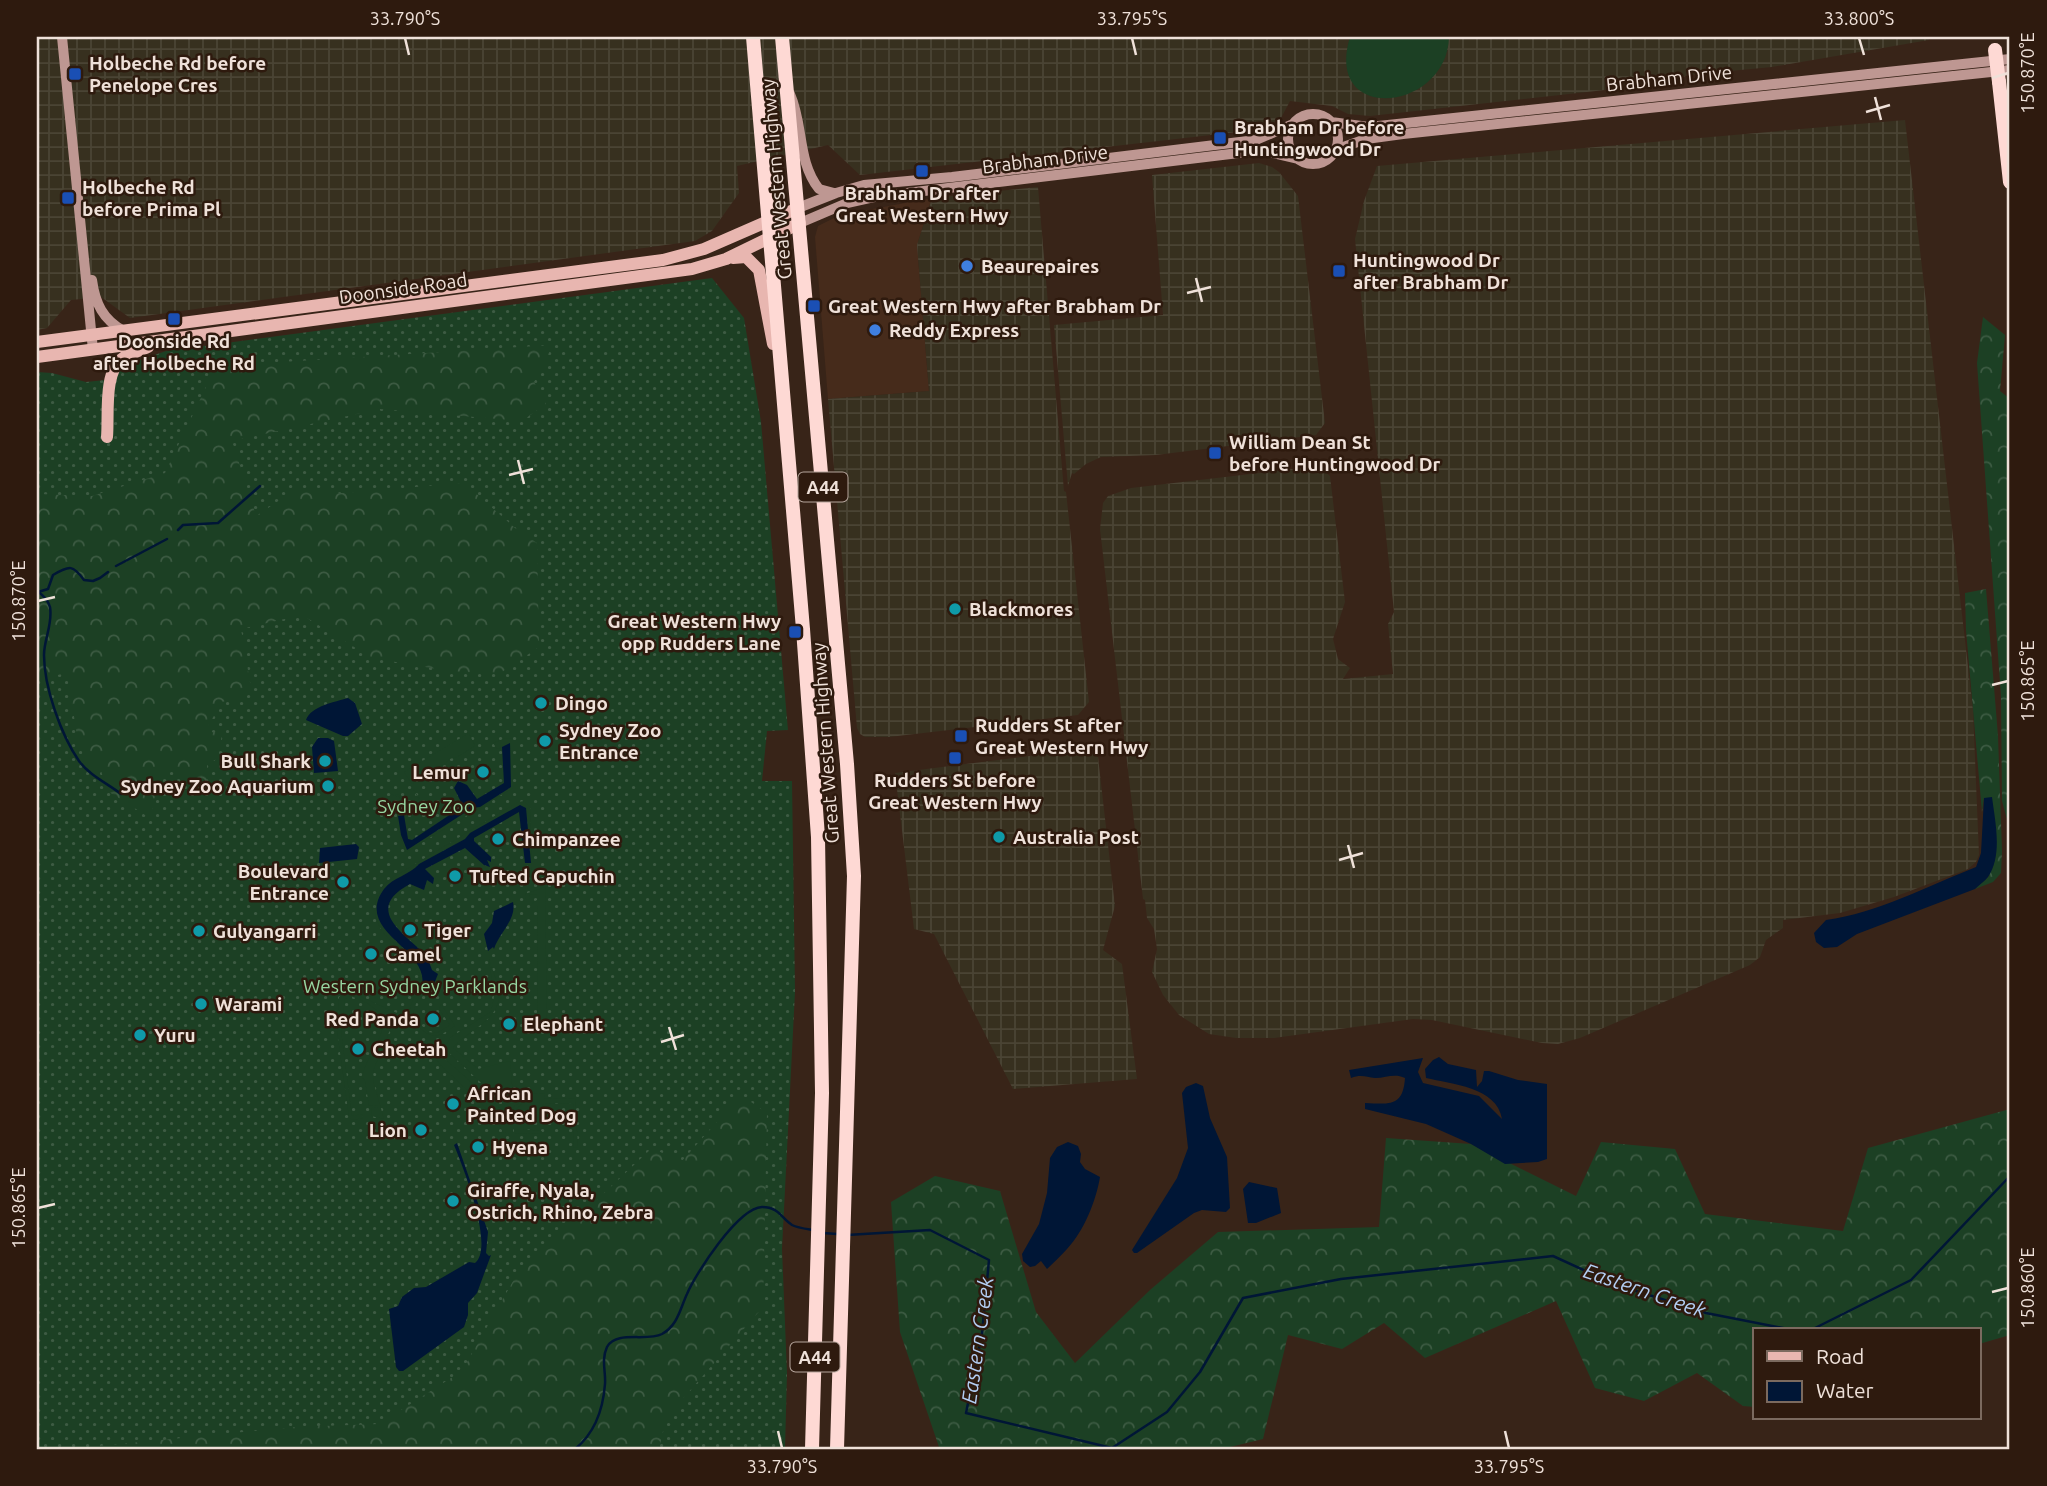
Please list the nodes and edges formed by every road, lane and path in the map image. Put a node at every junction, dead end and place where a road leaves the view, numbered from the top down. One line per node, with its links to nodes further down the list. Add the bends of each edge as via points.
1 (62, 37): 17 (main road)
2 (753, 37): 15 (highway, Great Western Highway / A44)
3 (782, 37): 7 (highway, Great Western Highway / A44)
4 (1994, 43): 12 (highway, bridge)
5 (2010, 59): 8 (main road, Brabham Drive, via 1369,127)
6 (2010, 69): 10 (main road, Brabham Drive, via 1403,134 1366,139)
7 (788, 88): 13 (main road, via 807,170 819,189); 14 (highway, Great Western Highway / A44)
8 (1331, 122): 9 (main road, via 1312,114); 10 (main road, via 1338,136)
9 (1293, 124): 11 (main road, via 1288,143); 13 (main road, Brabham Drive, via 1256,140)
10 (1335, 150): 11 (main road, via 1319,163)
11 (1298, 159): 14 (main road, Brabham Drive, via 1247,152 874,197)
12 (2010, 182)
13 (836, 193): 14 (main road, Brabham Drive)
14 (799, 216): 15 (main road, Doonside Road); 16 (main road, Doonside Road); 28 (highway, Great Western Highway / A44, via 854,876)
15 (768, 221): 16 (highway, Great Western Highway / A44); 19 (main road, Doonside Road, via 704,249 663,260)
16 (770, 237): 18 (main road, Doonside Road); 25 (highway, Great Western Highway / A44)
17 (83, 251): 19 (main road, via 95,300 108,321); 20 (main road)
18 (726, 259): 21 (main road, Doonside Road, via 692,269); 25 (main road, via 746,257 759,270)
19 (124, 331): 20 (main road, Doonside Road)
20 (91, 335): 22 (main road, Doonside Road); 23 (main road)
21 (161, 341): 23 (main road, Doonside Road); 26 (main road, via 126,356 114,367)
22 (37, 342)
23 (93, 350): 24 (main road, Doonside Road)
24 (37, 357)
25 (782, 389): 27 (highway, Great Western Highway / A44, via 818,837 822,1093)
26 (107, 437)
27 (812, 1449)
28 (837, 1449)

